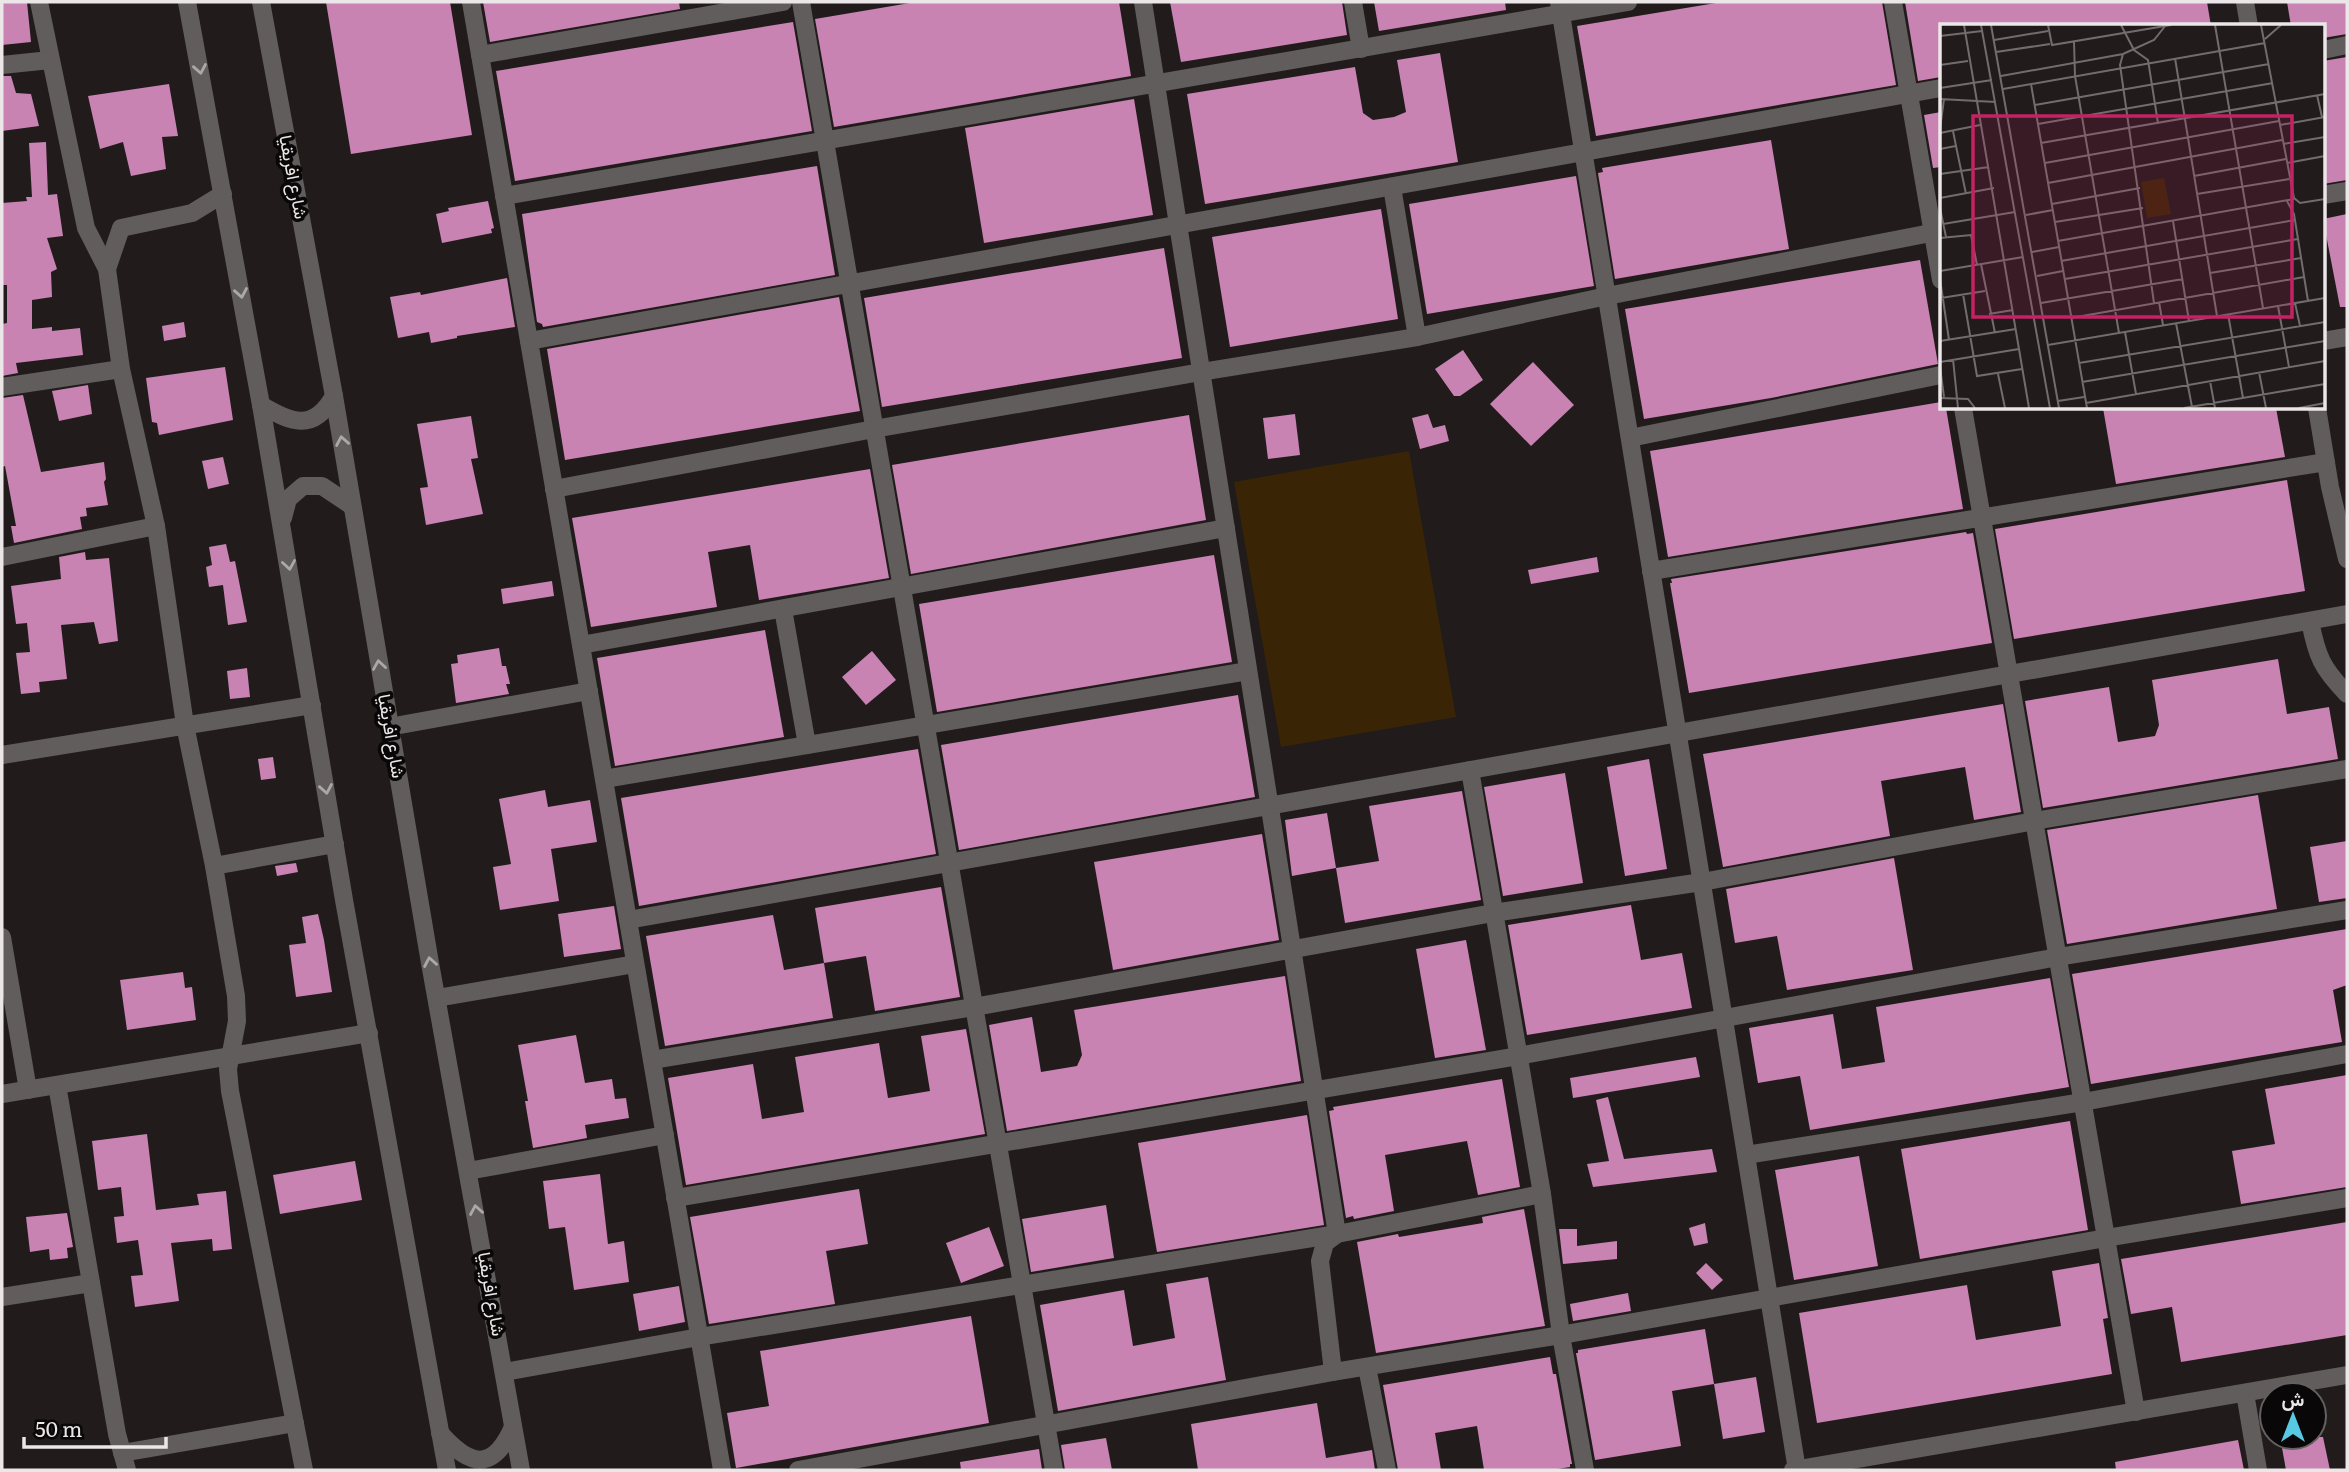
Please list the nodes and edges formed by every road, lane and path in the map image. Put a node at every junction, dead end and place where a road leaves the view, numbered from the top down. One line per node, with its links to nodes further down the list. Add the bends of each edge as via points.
1 (39, 2): 18 (street)
2 (187, 2): 27 (street, one-way to 27)
3 (261, 2): 44 (street, شارع افريقيا)
4 (471, 2): 17 (street)
5 (783, 2): 17 (street)
6 (801, 2): 23 (street)
7 (1143, 2): 20 (street)
8 (1353, 2): 15 (street)
9 (1628, 2): 12 (street)
10 (1894, 2): 22 (street)
11 (2245, 2): 13 (street)
12 (1560, 8): 15 (street); 24 (street)
13 (2249, 24)
14 (2347, 45): 16 (street)
15 (1361, 49): 20 (street)
16 (2324, 50)
17 (480, 55): 29 (street)
18 (50, 60): 19 (street); 33 (street, via 86,228)
19 (2, 65)
20 (1156, 84): 23 (street); 30 (street)
21 (1940, 89): 22 (street)
22 (1909, 94): 24 (street); 31 (street)
23 (825, 141): 29 (street); 34 (street)
24 (1583, 153): 25 (street); 35 (street)
25 (1392, 187): 30 (street); 36 (street)
26 (2347, 191): 28 (street)
27 (223, 194): 33 (street, via 192,213 121,228); 45 (street, one-way to 45)
28 (2324, 195)
29 (504, 196): 38 (street)
30 (1178, 225): 34 (street); 41 (street)
31 (1937, 232): 32 (street); 35 (street)
32 (1940, 268)
33 (107, 269): 40 (street)
34 (850, 284): 38 (street); 48 (street)
35 (1606, 296): 36 (street); 49 (street)
36 (1417, 337): 41 (street)
37 (2347, 337): 39 (street)
38 (529, 341): 51 (street)
39 (2324, 341)
40 (121, 369): 43 (street); 55 (street)
41 (1201, 372): 48 (street); 56 (street)
42 (1940, 375): 49 (street)
43 (2, 387)
44 (334, 396): 45 (street, via 321,413 304,421 287,419); 52 (street, شارع افريقيا, one-way to 44)
45 (261, 405): 54 (street)
46 (1963, 410): 53 (street)
47 (2317, 410): 50 (street)
48 (874, 429): 51 (street); 60 (street)
49 (1630, 438): 59 (street)
50 (2326, 462): 53 (street); 58 (street)
51 (554, 489): 64 (street)
52 (352, 506): 54 (street, via 326,488 303,486 288,499); 72 (street, شارع افريقيا, one-way to 52)
53 (1982, 517): 59 (street); 66 (street)
54 (282, 522): 69 (street, one-way to 69)
55 (156, 526): 57 (street); 70 (street)
56 (1226, 528): 60 (street); 65 (street)
57 (2, 557)
58 (2347, 559)
59 (1651, 570): 73 (street)
60 (902, 587): 61 (street); 71 (street)
61 (783, 609): 64 (street); 74 (street)
62 (2347, 614): 63 (street)
63 (2310, 621): 66 (street); 68 (street, via 2322,665)
64 (581, 645): 67 (street)
65 (1248, 671): 71 (street); 79 (street)
66 (2009, 674): 73 (street); 80 (street)
67 (589, 691): 72 (street); 78 (street)
68 (2347, 694)
69 (312, 705): 70 (street); 81 (street, one-way to 81)
70 (186, 725): 75 (street); 83 (street)
71 (926, 726): 74 (street); 82 (street)
72 (389, 727): 92 (street, شارع افريقيا, one-way to 72)
73 (1678, 733): 77 (street); 84 (street)
74 (807, 745): 78 (street)
75 (2, 755)
76 (2347, 769): 80 (street)
77 (1470, 770): 79 (street); 86 (street)
78 (604, 779): 87 (street)
79 (1268, 806): 82 (street); 89 (street)
80 (2034, 821): 84 (street); 90 (street)
81 (335, 844): 83 (street); 95 (street)
82 (949, 863): 87 (street); 93 (street)
83 (214, 866): 98 (street, via 236,996)
84 (1702, 882): 86 (street); 94 (street)
85 (2347, 910): 90 (street)
86 (1493, 913): 89 (street); 97 (street)
87 (628, 920): 91 (street)
88 (2, 937): 101 (street)
89 (1292, 948): 93 (street); 102 (street)
90 (2058, 957): 94 (street); 104 (street)
91 (635, 964): 92 (street); 99 (street)
92 (437, 998): 108 (street, شارع افريقيا)
93 (974, 1007): 99 (street); 106 (street)
94 (1724, 1018): 97 (street); 107 (street)
95 (369, 1033): 98 (street); 129 (street)
96 (2347, 1054): 104 (street)
97 (1518, 1056): 102 (street); 109 (street)
98 (230, 1057): 100 (street); 126 (street, via 233,1108)
99 (652, 1060): 105 (street)
100 (57, 1085): 101 (street); 114 (street)
101 (28, 1090): 103 (street)
102 (1314, 1090): 106 (street); 112 (street)
103 (2, 1094)
104 (2083, 1102): 107 (street); 113 (street)
105 (665, 1135): 108 (street); 110 (street)
106 (998, 1143): 110 (street); 115 (street)
107 (1746, 1155): 117 (street)
108 (468, 1171): 121 (street, شارع افريقيا, one-way to 108)
109 (1542, 1194): 112 (street); 118 (street)
110 (675, 1198): 119 (street)
111 (2347, 1198): 113 (street)
112 (1337, 1234): 115 (street); 122 (street, via 1325,1243 1320,1261)
113 (2106, 1238): 117 (street); 125 (street)
114 (91, 1283): 116 (street); 130 (street)
115 (1022, 1284): 119 (street); 127 (street)
116 (2, 1297)
117 (1769, 1298): 118 (street); 140 (street)
118 (1561, 1335): 120 (street); 139 (street)
119 (699, 1337): 121 (street); 135 (street)
120 (1367, 1367): 122 (street); 138 (street)
121 (504, 1372): 128 (street, شارع افريقيا)
122 (1333, 1372): 127 (street)
123 (2347, 1375): 124 (street)
124 (2245, 1393): 125 (street); 141 (street)
125 (2136, 1412): 131 (street)
126 (295, 1423): 130 (street); 132 (street)
127 (1046, 1425): 136 (street); 137 (street)
128 (513, 1427): 129 (street, via 499,1453 486,1461 464,1456); 134 (street, شارع افريقيا)
129 (440, 1433): 133 (street)
130 (124, 1462)
131 (1874, 1463): 140 (street)
132 (304, 1470)
133 (443, 1470)
134 (521, 1470)
135 (722, 1470)
136 (798, 1470)
137 (1054, 1470)
138 (1387, 1470)
139 (1584, 1470)
140 (1795, 1470)
141 (2258, 1470)

